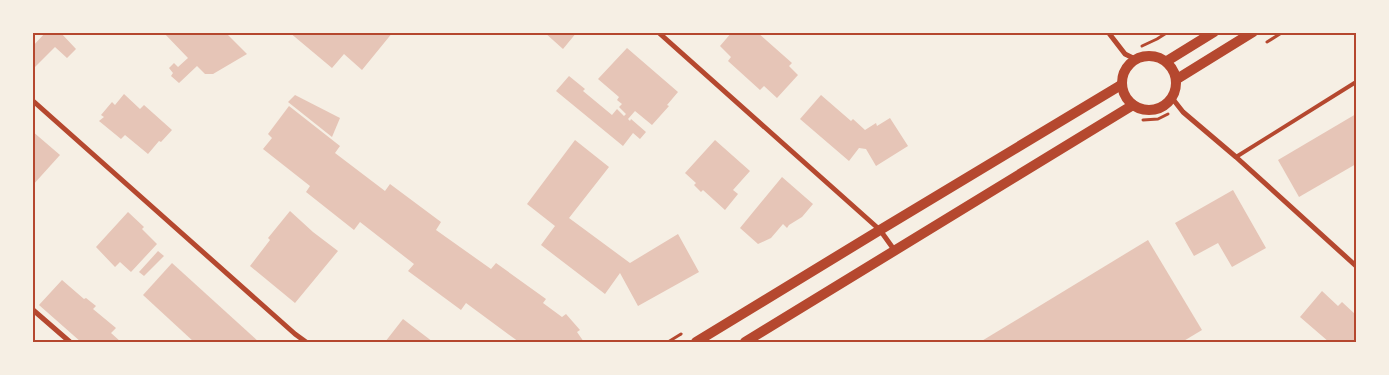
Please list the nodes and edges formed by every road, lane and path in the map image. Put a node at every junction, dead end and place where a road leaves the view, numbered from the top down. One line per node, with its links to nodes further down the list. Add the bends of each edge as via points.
1 (658, 32): 14 (street)
2 (1108, 32): 5 (street, via 1125,54)
3 (1214, 32): 6 (main road)
4 (1253, 32): 7 (main road)
5 (1135, 59): 6 (main road, via 1151,55); 9 (main road, via 1124,70)
6 (1167, 61): 7 (main road)
7 (1176, 79): 10 (main road)
8 (1356, 82): 13 (lane)
9 (1122, 85): 12 (main road, via 1125,96); 14 (main road)
10 (1172, 98): 12 (main road, via 1161,108 1146,110); 13 (street, via 1183,112)
11 (32, 100): 19 (street)
12 (1133, 105): 15 (main road)
13 (1236, 157): 16 (street)
14 (880, 230): 15 (street); 20 (main road)
15 (895, 252): 21 (main road)
16 (1356, 266)
17 (32, 309): 18 (street)
18 (70, 342)
19 (306, 342)
20 (696, 342)
21 (745, 342)

